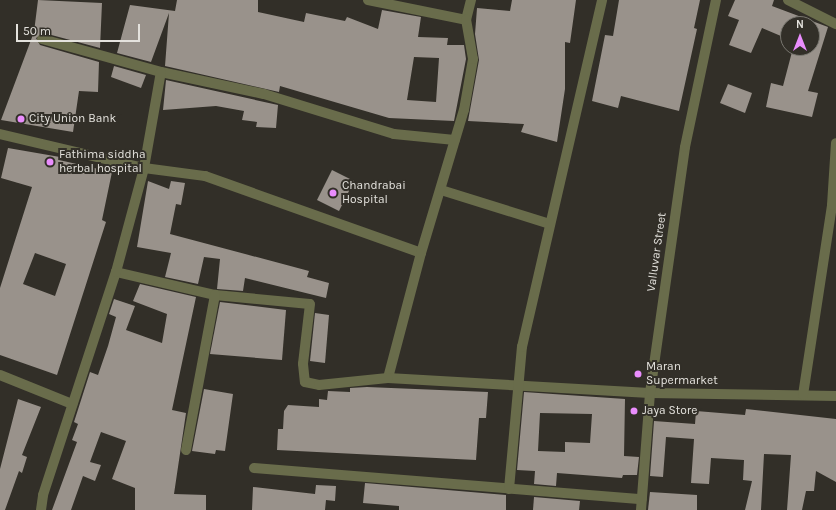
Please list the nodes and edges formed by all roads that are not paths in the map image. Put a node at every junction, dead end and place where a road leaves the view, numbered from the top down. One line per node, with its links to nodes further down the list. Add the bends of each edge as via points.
1 (368, 0): 6 (street)
2 (471, 0): 6 (street)
3 (602, 0): 15 (street)
4 (716, 0): 22 (street, Valluvar Street, via 685,147)
5 (788, 0): 7 (street)
6 (466, 20): 11 (street, via 473,59)
7 (836, 24)
8 (42, 39): 9 (street)
9 (161, 72): 11 (street, via 264,94 394,134); 13 (street)
10 (0, 134): 13 (street)
11 (455, 140): 14 (street)
12 (836, 143): 23 (street, via 832,205)
13 (144, 168): 16 (street, via 205,176); 17 (street)
14 (441, 190): 15 (street); 16 (street)
15 (550, 224): 21 (street, via 522,347)
16 (421, 254): 20 (street)
17 (116, 272): 18 (street); 25 (street)
18 (215, 295): 20 (street, via 310,304 303,364 305,382 319,385); 26 (street)
19 (0, 375): 25 (street)
20 (388, 378): 21 (street)
21 (518, 384): 22 (street); 28 (street)
22 (650, 393): 23 (street); 29 (street, Valluvar Street)
23 (803, 395): 24 (street)
24 (836, 396)
25 (72, 404): 30 (street)
26 (186, 450)
27 (254, 468): 28 (street)
28 (509, 489): 29 (street)
29 (642, 499): 31 (street, Valluvar Street)
30 (41, 510)
31 (641, 510)

